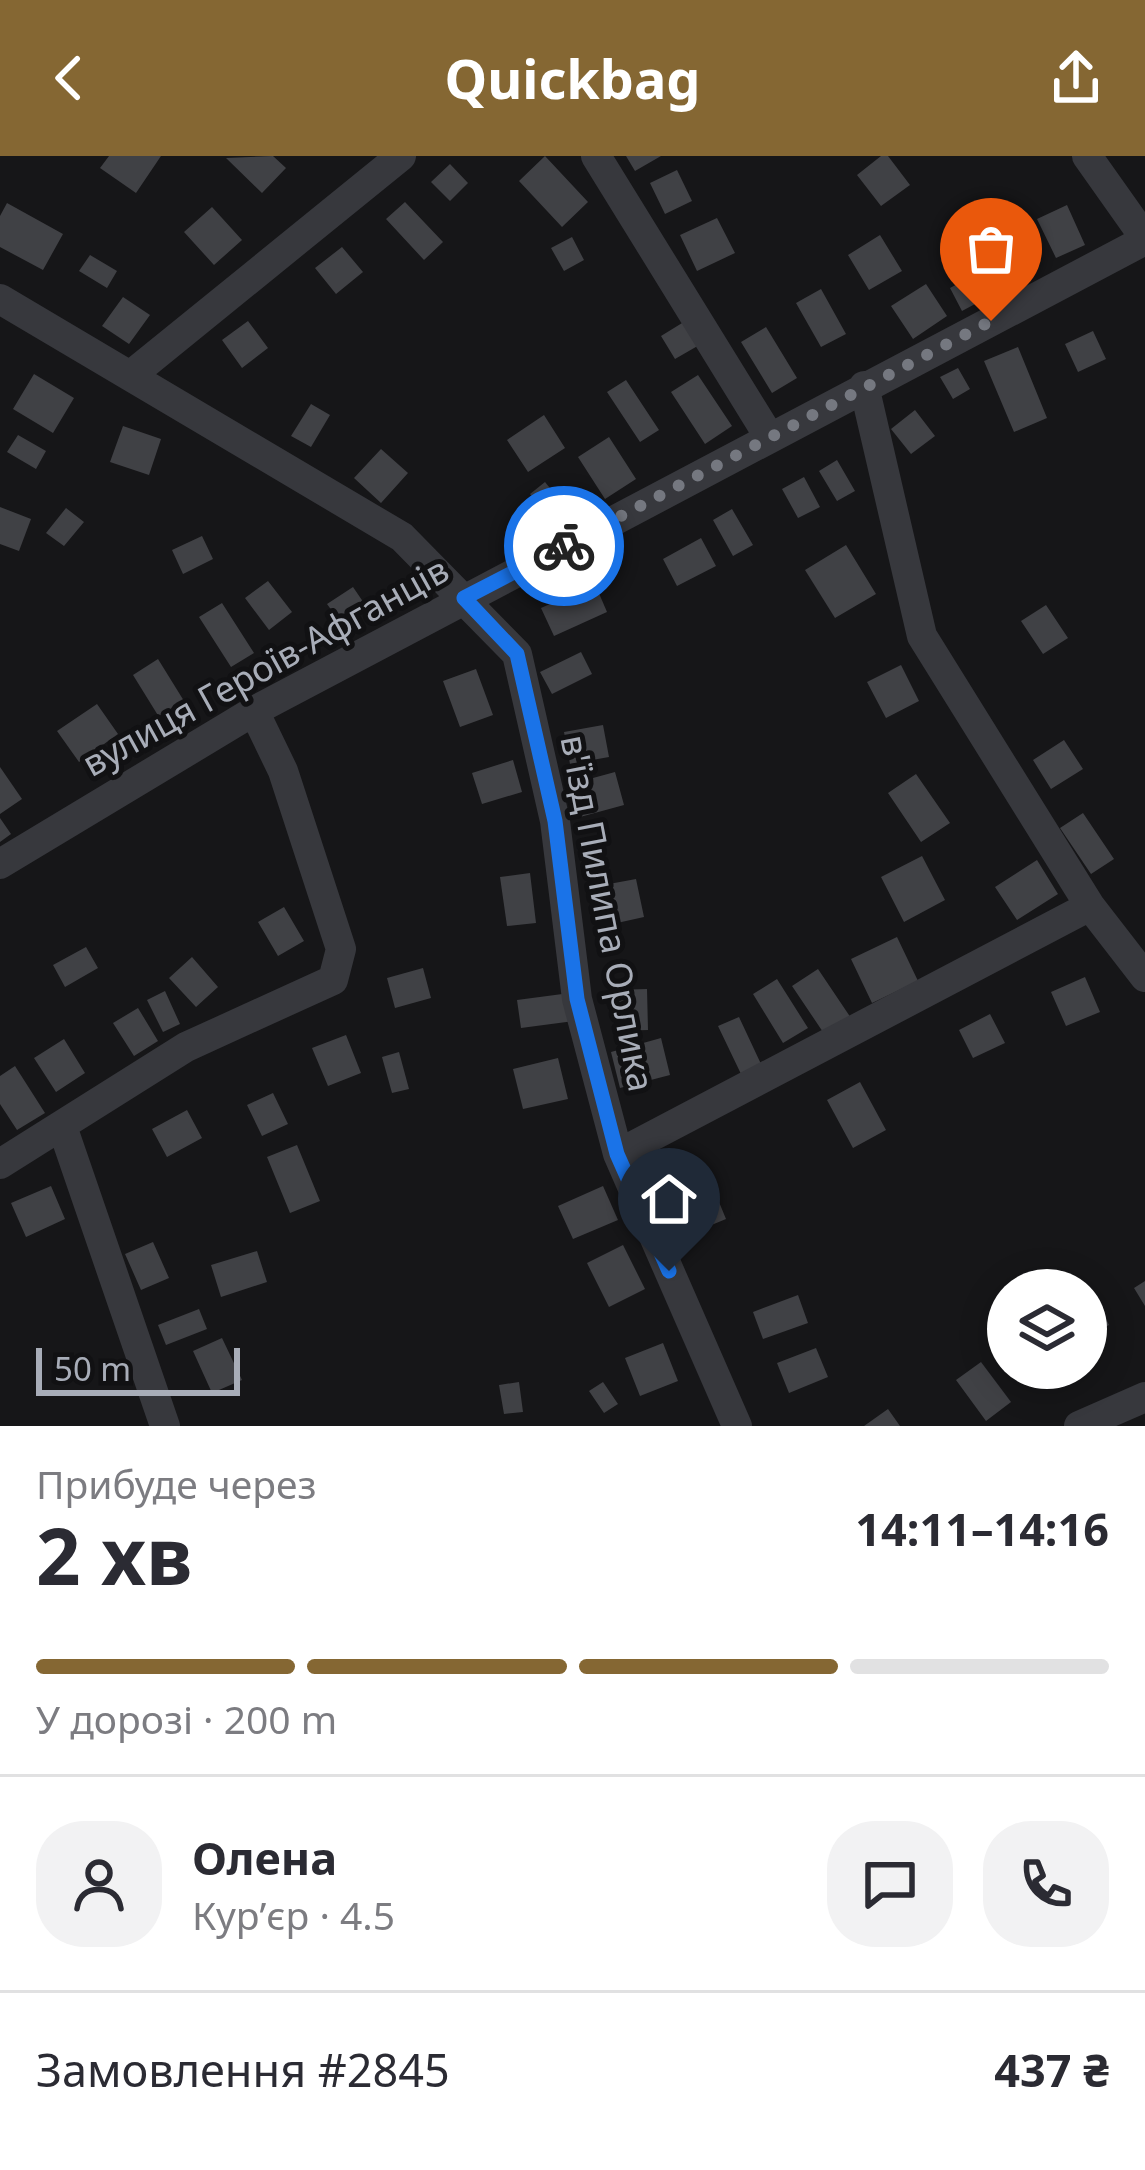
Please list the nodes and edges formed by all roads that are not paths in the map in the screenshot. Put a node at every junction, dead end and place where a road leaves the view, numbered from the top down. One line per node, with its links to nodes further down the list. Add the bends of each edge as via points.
1 (401, 156): 6 (street)
2 (596, 156): 8 (street)
3 (1087, 156): 4 (street)
4 (1145, 239): 7 (street, вулиця Героїв-Афганців)
5 (0, 299): 6 (street, в'їзд Пилипа Орлика)
6 (130, 376): 9 (street, в'їзд Пилипа Орлика, via 402,537)
7 (864, 386): 8 (street, вулиця Героїв-Афганців); 12 (street, via 922,636)
8 (770, 438): 9 (street, вулиця Героїв-Афганців)
9 (464, 598): 10 (street, вулиця Героїв-Афганців); 15 (street, в'їзд Пилипа Орлика, via 517,654 555,821 577,999)
10 (254, 711): 11 (street, вулиця Героїв-Афганців); 14 (street, via 283,771 341,949 333,980 185,1047)
11 (0, 864)
12 (1090, 906): 13 (street); 15 (street)
13 (1145, 976)
14 (63, 1129): 16 (street); 18 (street)
15 (617, 1154): 19 (street, в'їзд Пилипа Орлика)
16 (0, 1164)
17 (1145, 1397): 20 (street)
18 (165, 1426)
19 (737, 1426)
20 (1079, 1426)

